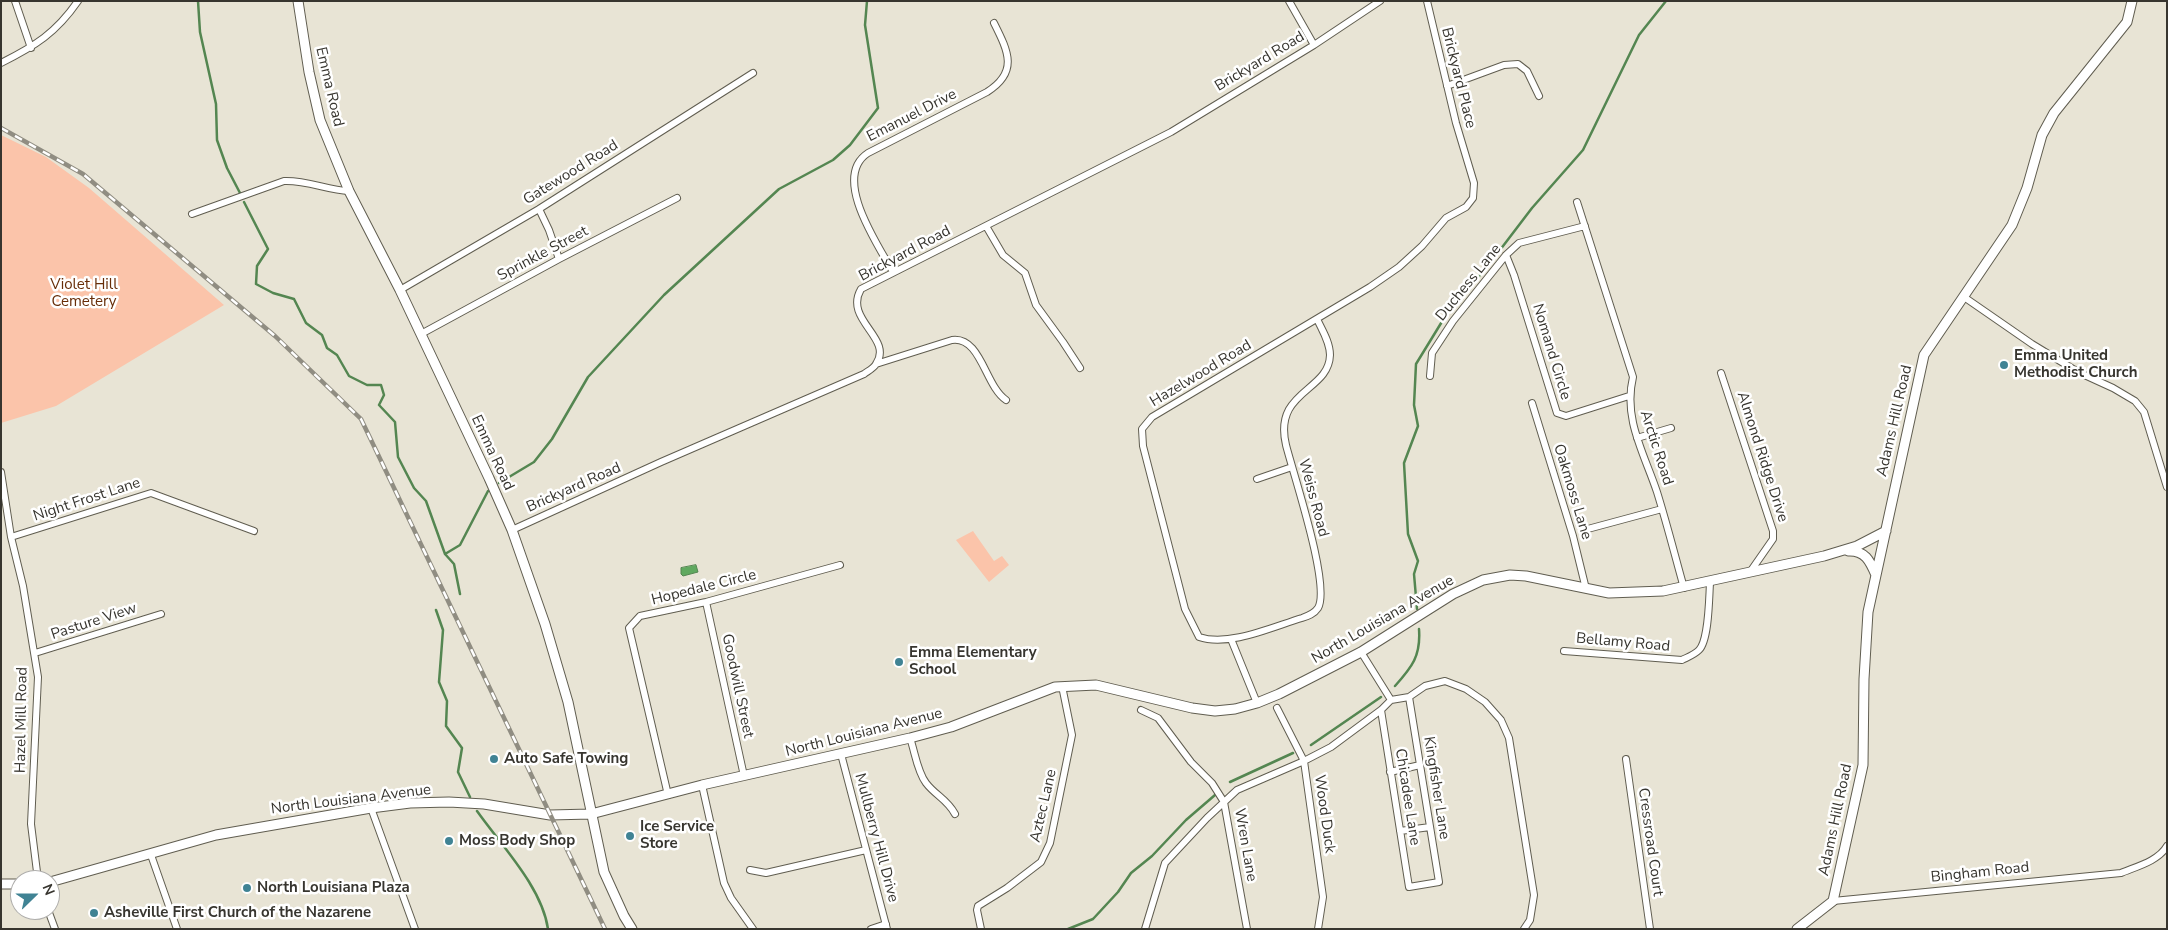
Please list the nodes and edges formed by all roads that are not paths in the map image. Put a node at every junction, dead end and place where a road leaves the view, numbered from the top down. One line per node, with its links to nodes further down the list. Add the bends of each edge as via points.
1 (15, 1): 10 (street)
2 (78, 1): 10 (street, via 64,22)
3 (298, 1): 16 (street, Emma Road, via 320,120)
4 (1289, 1): 9 (street)
5 (1380, 1): 9 (street, Brickyard Road)
6 (1427, 1): 13 (street, Brickyard Place)
7 (2132, 1): 27 (street, Adams Hill Road, via 2127,22 2046,127 2012,225)
8 (994, 23): 25 (street, Emanuel Drive, via 1008,59 1007,72 999,84 868,153 858,162 854,178 857,203)
9 (1314, 44): 21 (street, Brickyard Road, via 1171,132)
10 (31, 48): 11 (street)
11 (1, 63)
12 (753, 74): 19 (street, Gatewood Road)
13 (1447, 86): 14 (street, via 1504,65 1518,64 1528,71); 15 (street, Brickyard Place)
14 (1539, 96)
15 (1466, 160): 28 (street, Hazelwood Road, via 1474,183 1473,198 1466,207 1446,218 1399,267)
16 (349, 191): 20 (street, via 333,191 298,180 284,181); 26 (street, Emma Road)
17 (677, 198): 24 (street, Sprinkle Street)
18 (1577, 202): 22 (street, Arctic Road)
19 (539, 209): 24 (street); 26 (street, Gatewood Road)
20 (192, 214)
21 (986, 226): 25 (street, Brickyard Road); 31 (street, via 1003,255 1025,273 1036,306)
22 (1585, 226): 23 (street, Duchess Lane, via 1520,243); 34 (street, Arctic Road, via 1633,377)
23 (1506, 255): 33 (street, Duchess Lane, via 1452,322 1432,353); 34 (street, Nomand Circle, via 1556,413 1566,416)
24 (559, 259): 29 (street, Sprinkle Street)
25 (892, 272): 30 (street, Brickyard Road, via 868,284 857,296 858,313 878,344 880,354)
26 (400, 290): 29 (street, Emma Road)
27 (1964, 297): 42 (street, via 2078,372 2135,401 2144,412); 47 (street, Adams Hill Road, via 1924,355)
28 (1317, 319): 39 (street, Weiss Road, via 1328,342 1330,356 1324,373 1288,408 1282,430); 58 (street, Hazelwood Road, via 1152,417 1142,429 1143,446 1186,608 1199,637 1211,641)
29 (421, 334): 44 (street, Emma Road)
30 (876, 364): 35 (street, via 929,346 960,340 973,347 994,388); 44 (street, Brickyard Road, via 864,374)
31 (1080, 368)
32 (1721, 373): 51 (street, Almond Ridge Drive, via 1774,531 1773,538)
33 (1430, 376)
34 (1629, 396): 38 (street, Arctic Road)
35 (1006, 400)
36 (1532, 403): 55 (street, Oakmoss Lane, via 1574,536)
37 (1671, 428): 38 (street)
38 (1637, 438): 43 (street, Arctic Road)
39 (1292, 467): 41 (street); 58 (street, Weiss Road, via 1314,549 1321,590 1319,607 1313,614)
40 (1, 472): 48 (street, Hazel Mill Road)
41 (1257, 479)
42 (2167, 487)
43 (1662, 509): 45 (street); 54 (street, Arctic Road)
44 (512, 530): 80 (street, Emma Road, via 568,702)
45 (1584, 530)
46 (254, 531): 48 (street, Night Frost Lane, via 151,492)
47 (1886, 531): 49 (street, North Louisiana Avenue); 52 (street, Adams Hill Road)
48 (12, 537): 61 (street, Hazel Mill Road)
49 (1838, 552): 51 (street, North Louisiana Avenue); 52 (street, via 1860,552 1871,563)
50 (840, 565): 56 (street, Hopedale Circle)
51 (1749, 574): 53 (street, North Louisiana Avenue)
52 (1876, 575): 91 (street, Adams Hill Road, via 1868,612 1863,764)
53 (1710, 583): 54 (street, North Louisiana Avenue); 59 (street, Bellamy Road, via 1705,638 1701,649 1692,656 1682,660)
54 (1684, 588): 55 (street, North Louisiana Avenue, via 1639,593)
55 (1586, 589): 60 (street, North Louisiana Avenue, via 1526,576 1483,580 1453,594)
56 (706, 602): 75 (street, Goodwill Street); 77 (street, Hopedale Circle, via 640,616 629,628)
57 (161, 614): 61 (street, Pasture View)
58 (1230, 639): 65 (street)
59 (1564, 650)
60 (1361, 652): 64 (street); 65 (street, North Louisiana Avenue)
61 (35, 654): 87 (street, Hazel Mill Road, via 38,677 31,824)
62 (1062, 686): 65 (street, North Louisiana Avenue, via 1096,685 1215,711); 69 (street, North Louisiana Avenue, via 951,727); 98 (street, Aztec Lane, via 1072,735 1050,843 1041,862 978,906)
63 (1409, 697): 64 (street); 73 (street, Kingfisher Lane); 102 (street, via 1425,686 1445,681 1466,689 1485,702 1501,720 1509,738 1534,895 1530,920)
64 (1391, 700): 68 (street)
65 (1257, 703)
66 (1278, 708): 72 (street, Wood Duck)
67 (1141, 710): 78 (street, Wren Lane, via 1158,718)
68 (1381, 710): 72 (street); 74 (street, Chicadee Lane)
69 (910, 738): 70 (street, North Louisiana Avenue); 81 (street, via 924,782 949,803)
70 (841, 754): 75 (street, North Louisiana Avenue); 85 (street, Mullberry Hill Drive)
71 (1626, 759): 103 (street, Cressroad Court)
72 (1304, 761): 78 (street, via 1237,790); 101 (street, Wood Duck, via 1323,897)
73 (1420, 765): 74 (street); 82 (street, Kingfisher Lane)
74 (1390, 772): 83 (street, Chicadee Lane)
75 (744, 776): 76 (street, North Louisiana Avenue)
76 (702, 785): 77 (street, North Louisiana Avenue); 96 (street, via 724,883)
77 (668, 795): 80 (street, North Louisiana Avenue)
78 (1224, 802): 99 (street, via 1165,863); 100 (street, Wren Lane)
79 (370, 808): 80 (street, North Louisiana Avenue, via 449,802 550,815); 86 (street, North Louisiana Avenue, via 227,832); 94 (street)
80 (591, 814): 95 (street, Emma Road, via 604,872)
81 (955, 814)
82 (1430, 827): 83 (street); 90 (street, Kingfisher Lane, via 1440,882)
83 (1400, 831): 90 (street, Chicadee Lane)
84 (2167, 846): 91 (street, Bingham Road, via 2150,861 2120,873)
85 (866, 850): 88 (street, via 766,873); 92 (street, Mullberry Hill Drive)
86 (151, 854): 89 (street, North Louisiana Avenue); 93 (street)
87 (37, 870)
88 (750, 870)
89 (60, 879)
90 (1409, 887)
91 (1833, 901): 104 (street)
92 (886, 927): 97 (street)
93 (176, 929)
94 (415, 929)
95 (632, 929)
96 (753, 929)
97 (871, 929)
98 (981, 929)
99 (1145, 929)
100 (1247, 929)
101 (1318, 929)
102 (1524, 929)
103 (1650, 929)
104 (1798, 929)

